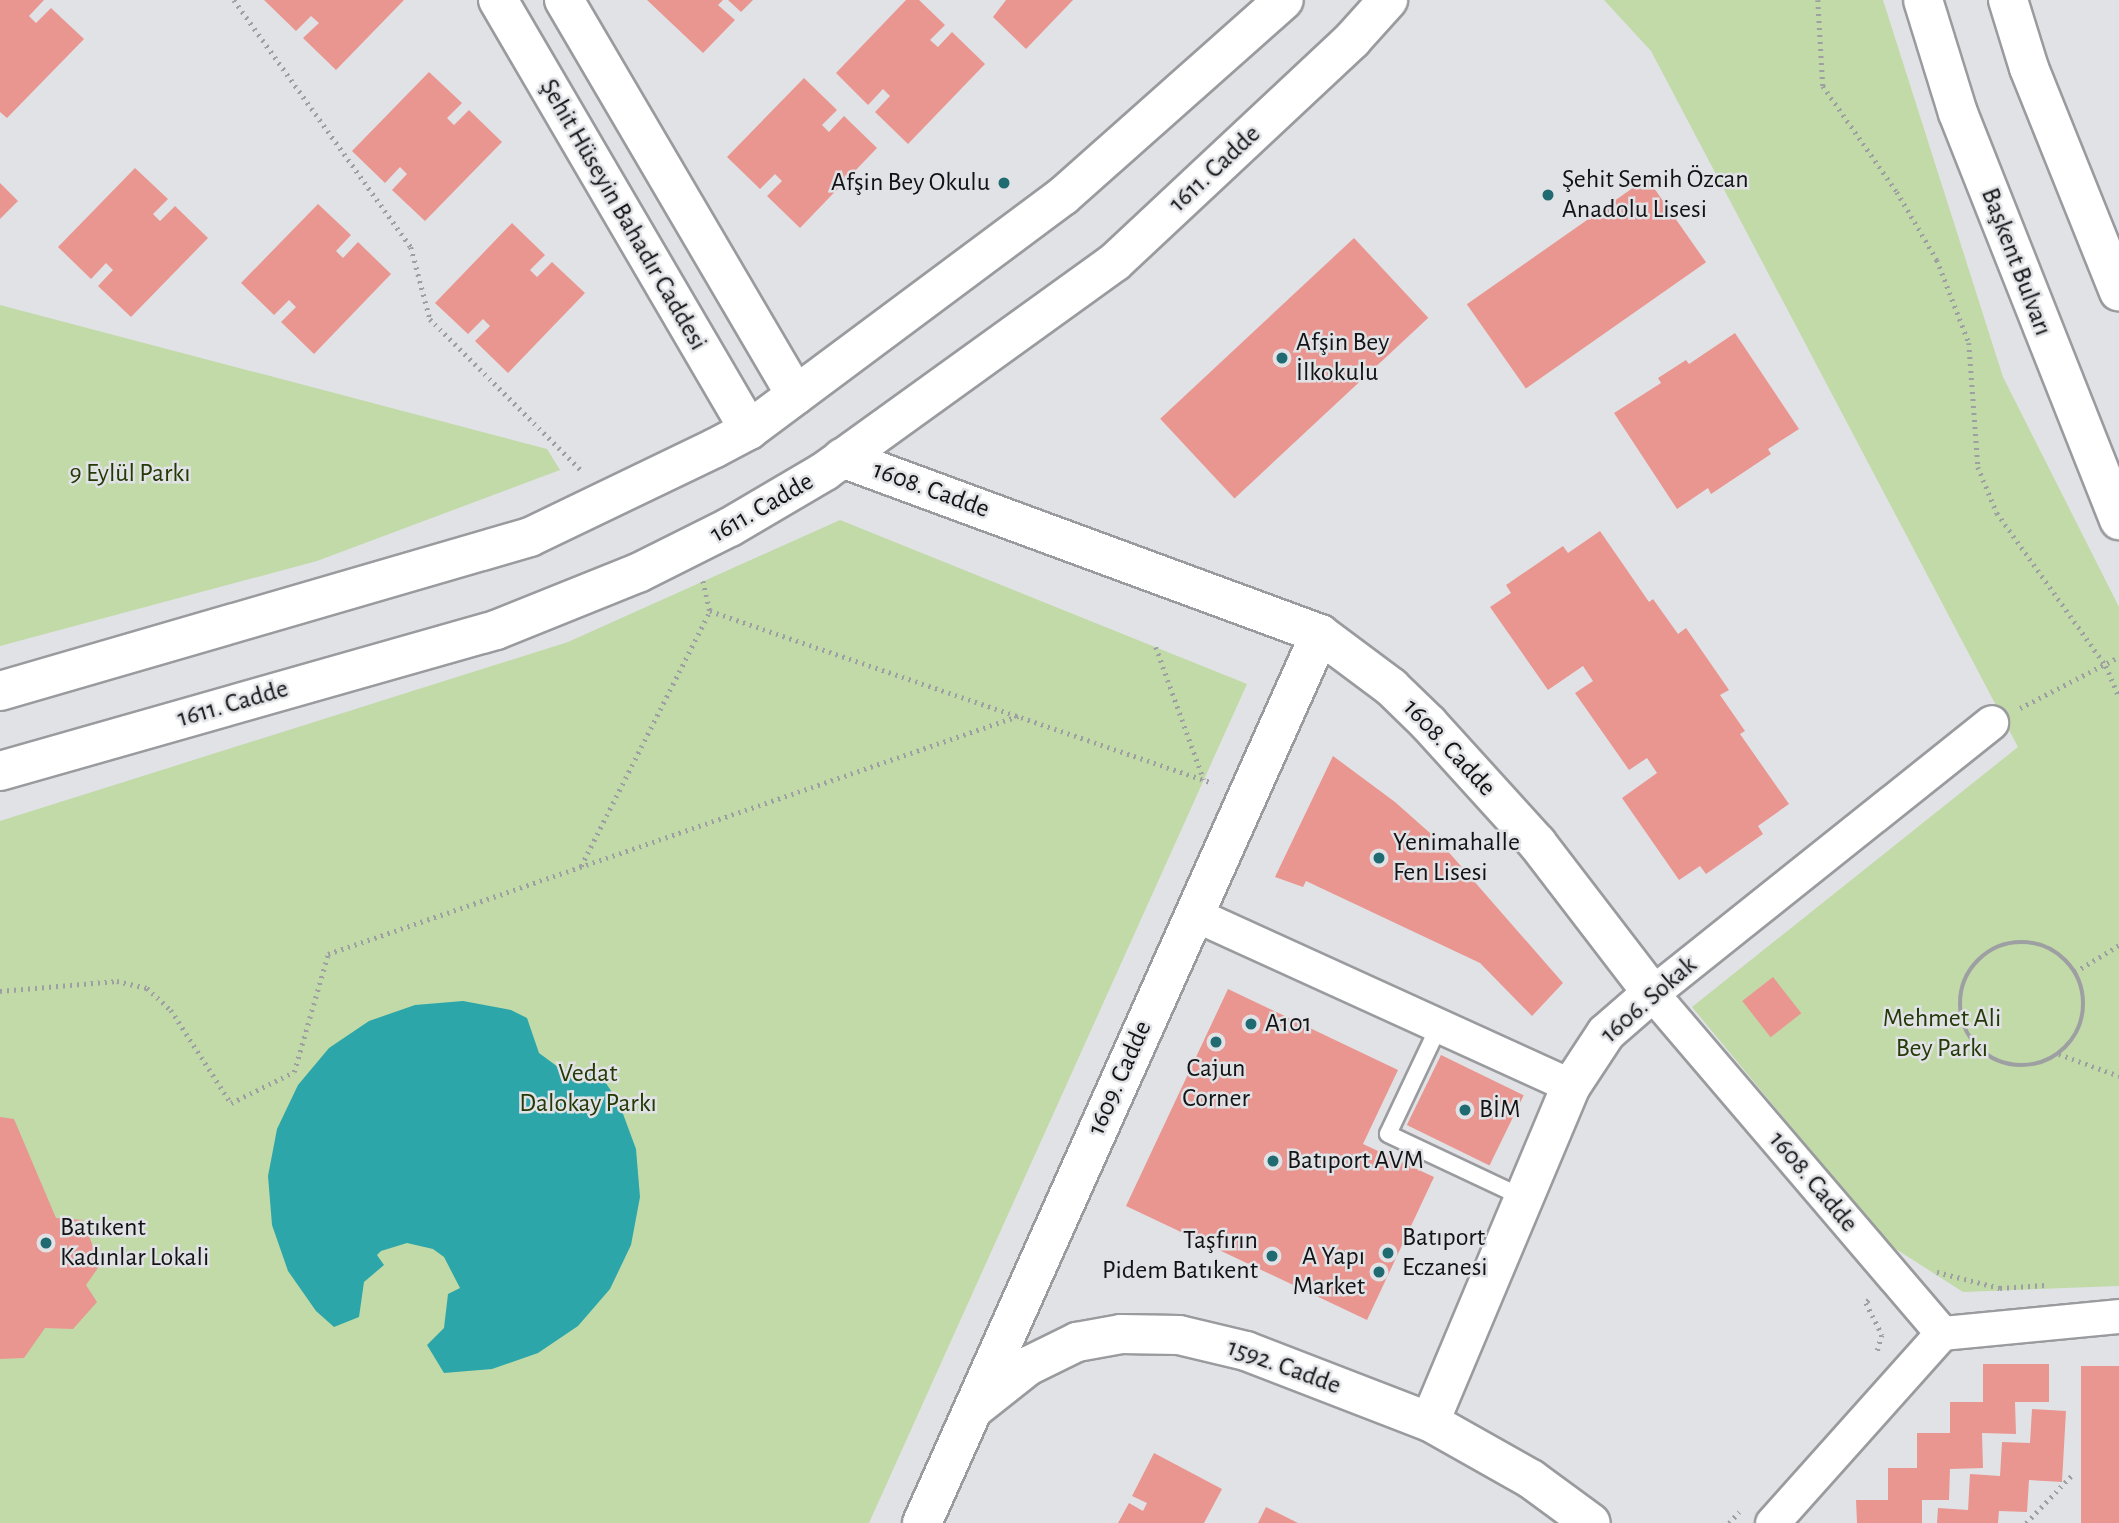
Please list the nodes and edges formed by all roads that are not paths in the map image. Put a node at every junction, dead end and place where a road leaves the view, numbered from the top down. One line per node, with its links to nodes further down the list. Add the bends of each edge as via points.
1 (498, 0): 9 (street, Şehit Hüseyin Bahadır Caddesi)
2 (564, 0): 8 (street)
3 (1284, 0): 8 (street, via 1063,196)
4 (1388, 0): 10 (street, 1611. Cadde, via 1352,40 1115,262)
5 (1923, 0): 11 (street, Başkent Bulvarı, via 1958,113)
6 (2008, 0): 7 (street, via 2029,68)
7 (2119, 292)
8 (796, 394): 9 (street)
9 (749, 430): 13 (street, via 612,501 467,558)
10 (842, 458): 12 (street, 1608. Cadde); 15 (street, 1611. Cadde, via 694,547 496,629)
11 (2119, 520)
12 (1320, 634): 16 (street, 1609. Cadde); 17 (street, 1608. Cadde, via 1391,687 1429,724 1537,843)
13 (0, 691)
14 (1991, 722): 17 (street, 1606. Sokak)
15 (0, 771)
16 (1194, 915): 18 (street); 23 (street, 1609. Cadde)
17 (1652, 993): 19 (street, 1606. Sokak, via 1606,1034); 22 (street, 1608. Cadde)
18 (1439, 1026): 19 (street); 20 (lane, via 1388,1133)
19 (1571, 1086): 20 (street, 1606. Sokak)
20 (1524, 1198): 24 (street, 1606. Sokak)
21 (2119, 1316): 22 (street)
22 (1942, 1333): 27 (street)
23 (967, 1416): 24 (street, 1592. Cadde, via 1028,1366 1054,1352 1100,1336 1146,1332 1246,1351); 25 (street, 1609. Cadde)
24 (1430, 1422): 26 (street, 1592. Cadde, via 1531,1479)
25 (922, 1523)
26 (1591, 1523)
27 (1772, 1523)

